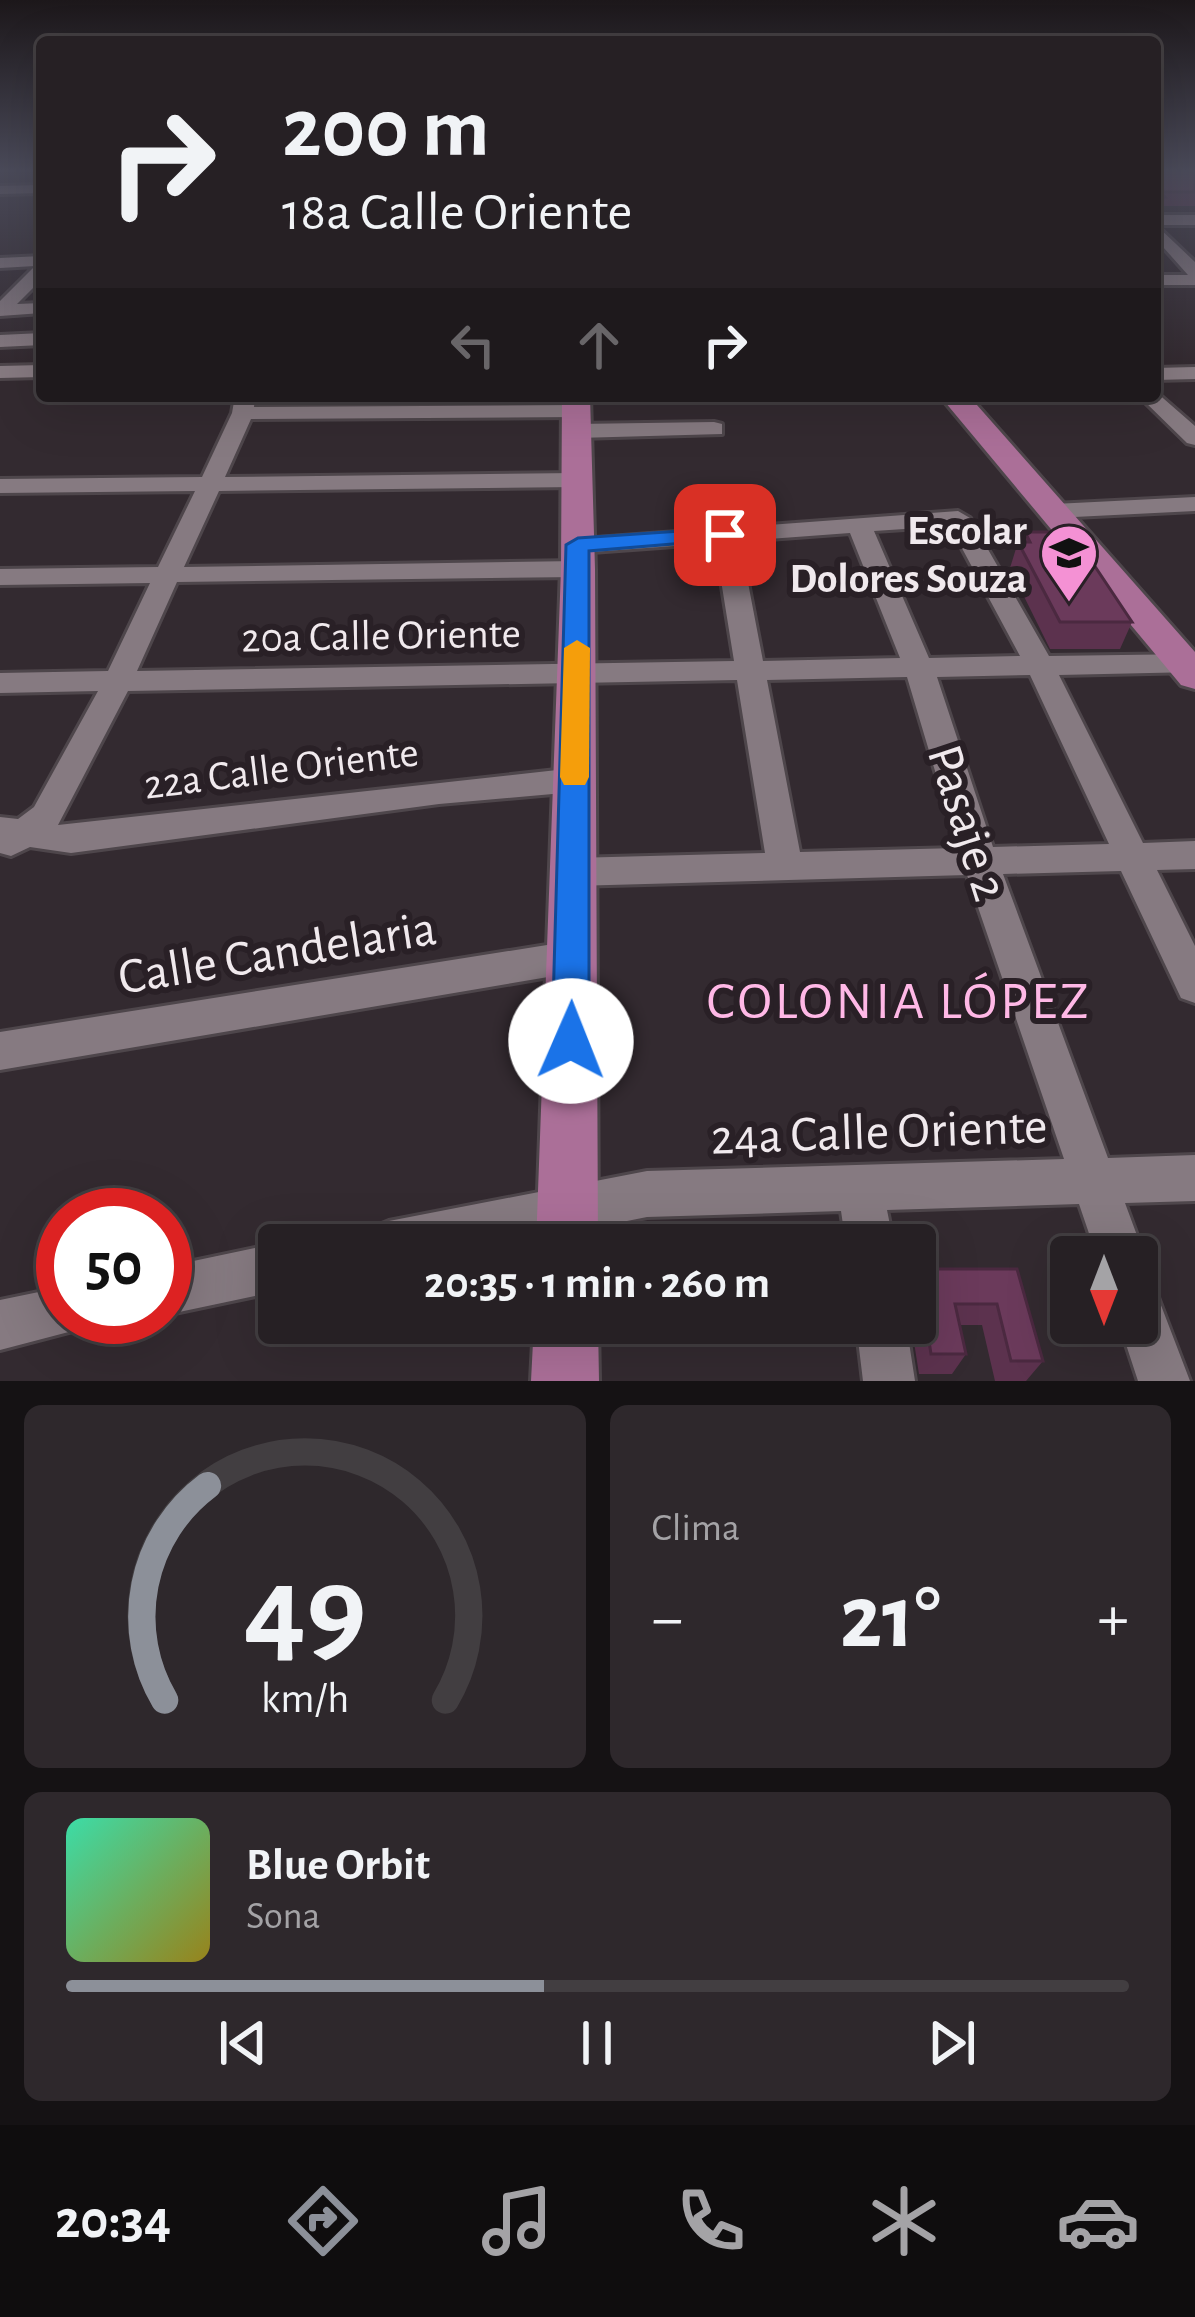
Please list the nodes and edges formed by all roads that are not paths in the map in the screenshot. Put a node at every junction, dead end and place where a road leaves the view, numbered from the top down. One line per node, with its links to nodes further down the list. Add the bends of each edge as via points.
1 (1161, 237): 8 (street)
2 (36, 247): 3 (street)
3 (0, 249)
4 (0, 263): 5 (street)
5 (36, 271)
6 (36, 272): 10 (street)
7 (36, 273): 12 (street)
8 (1195, 276): 9 (street)
9 (1161, 279)
10 (0, 285)
11 (36, 308): 12 (street)
12 (2, 310)
13 (36, 339): 14 (street)
14 (0, 341)
15 (36, 371): 16 (street)
16 (0, 373)
17 (1195, 373): 18 (street)
18 (1161, 374)
19 (959, 402): 29 (main road)
20 (1156, 402): 24 (street)
21 (244, 404): 22 (street); 26 (street)
22 (576, 413): 23 (street); 25 (main road)
23 (714, 429)
24 (1195, 438)
25 (577, 480): 26 (street); 32 (main road)
26 (208, 485): 27 (street); 33 (street)
27 (0, 487)
28 (1195, 504): 29 (street)
29 (1062, 521): 36 (main road)
30 (859, 525): 31 (street); 35 (street, via 958,518); 37 (street, Pasaje 2)
31 (725, 535): 32 (street); 38 (street)
32 (578, 557): 33 (street); 39 (main road)
33 (167, 575): 34 (street); 40 (street)
34 (0, 577)
35 (1040, 666): 36 (street, 20a Calle Oriente); 37 (street, 20a Calle Oriente); 45 (street)
36 (1191, 667)
37 (919, 668): 38 (street, 20a Calle Oriente); 46 (street, Pasaje 2)
38 (752, 671): 39 (street, 20a Calle Oriente); 47 (street)
39 (577, 673): 40 (street, 20a Calle Oriente); 42 (main road)
40 (118, 681): 41 (street, 20a Calle Oriente); 43 (street, via 46,816)
41 (0, 682)
42 (574, 780): 43 (street, 22a Calle Oriente, via 71,840); 48 (main road)
43 (7, 839)
44 (1195, 855): 45 (street)
45 (1131, 858): 46 (street); 50 (street)
46 (980, 861): 47 (street); 53 (street, Pasaje 2)
47 (784, 866): 48 (street)
48 (573, 872): 49 (main road)
49 (572, 957): 51 (street, Calle Candelaria); 55 (main road)
50 (1195, 986)
51 (0, 1052)
52 (1195, 1178): 53 (street, 24a Calle Oriente)
53 (1094, 1179): 54 (street, 24a Calle Oriente); 58 (street, Pasaje 2)
54 (861, 1189): 56 (street, 24a Calle Oriente, via 647,1194); 57 (street)
55 (568, 1224)
56 (575, 1224)
57 (867, 1224)
58 (1113, 1236)
59 (258, 1272): 60 (street)
60 (192, 1286)
61 (36, 1317): 62 (street)
62 (0, 1324)
63 (566, 1344): 66 (main road)
64 (884, 1344): 67 (street)
65 (1151, 1344): 68 (street)
66 (565, 1381)
67 (890, 1381)
68 (1164, 1381)

